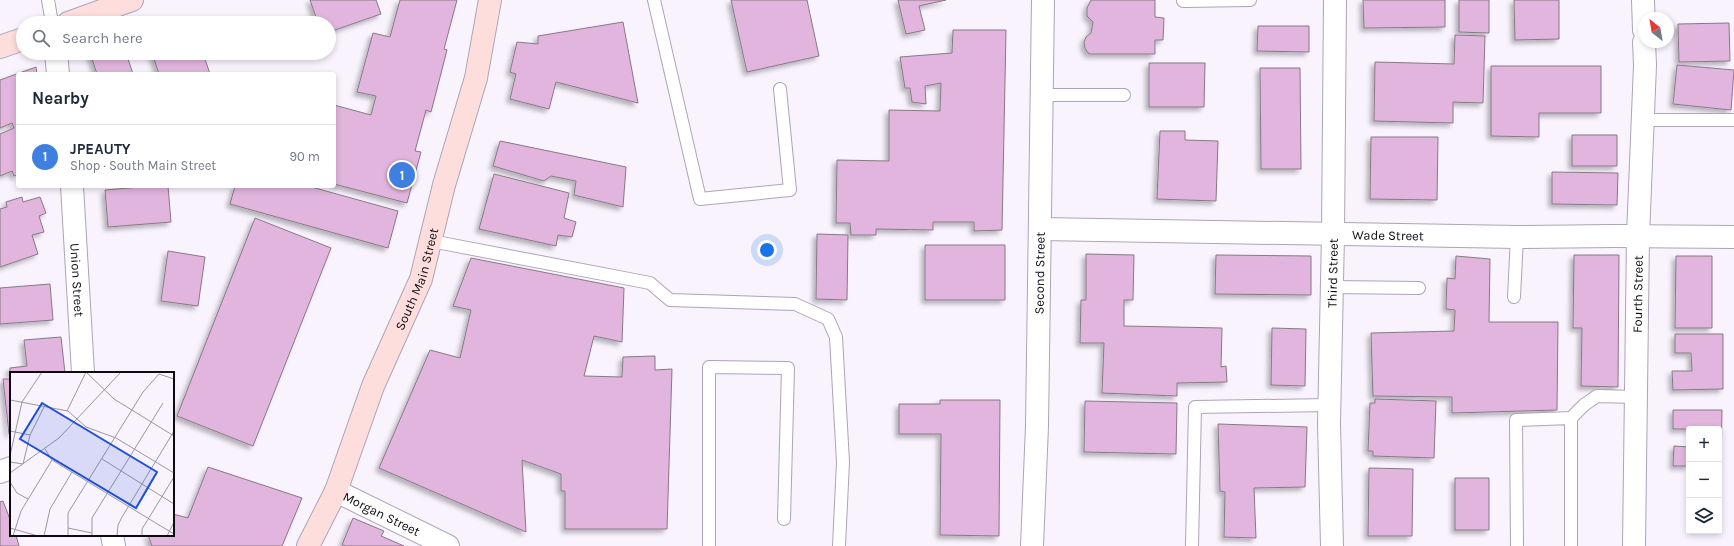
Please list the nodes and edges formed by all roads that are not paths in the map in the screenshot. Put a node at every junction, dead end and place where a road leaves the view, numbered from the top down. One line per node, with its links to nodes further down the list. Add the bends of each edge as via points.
1 (48, 0): 11 (lane)
2 (132, 0): 12 (main road)
3 (490, 0): 29 (main road, South Main Street, via 476,78)
4 (654, 0): 18 (lane, via 700,199 790,190)
5 (1043, 0): 19 (street, Second Street)
6 (1250, 0): 9 (lane)
7 (1335, 0): 25 (street, Third Street)
8 (1643, 0): 10 (street)
9 (1182, 1)
10 (1643, 12)
11 (51, 16)
12 (87, 16)
13 (16, 41): 14 (main road)
14 (0, 47)
15 (1644, 48): 21 (street, Fourth Street)
16 (57, 60): 17 (street)
17 (58, 72)
18 (780, 89)
19 (1042, 95): 20 (lane); 24 (street, Second Street)
20 (1124, 95)
21 (1643, 120): 22 (lane); 26 (street, Fourth Street)
22 (1734, 120)
23 (72, 188): 33 (street, Union Street)
24 (1041, 229): 25 (street, Wade Street); 47 (street, Second Street)
25 (1333, 234): 27 (street, Wade Street); 30 (street, Third Street)
26 (1638, 236): 27 (street, Wade Street); 28 (street, Wade Street); 34 (street, Fourth Street)
27 (1517, 237): 32 (lane)
28 (1734, 237)
29 (430, 241): 39 (main road, South Main Street, via 421,279 373,386); 46 (lane, via 650,283 670,300 795,304 828,319 836,337 843,462)
30 (1332, 287): 31 (lane); 35 (street, Third Street)
31 (1419, 288)
32 (1514, 297)
33 (83, 372)
34 (1636, 397): 36 (lane, via 1597,396); 52 (street, Fourth Street)
35 (1329, 405): 48 (lane, via 1195,407); 49 (street, Third Street)
36 (1571, 418): 50 (lane, via 1516,420); 51 (lane)
37 (10, 468): 38 (street)
38 (0, 472)
39 (336, 491): 43 (main road, South Main Street); 44 (street, Morgan Street)
40 (784, 519): 45 (lane, via 788,368 709,367)
41 (112, 536): 42 (street)
42 (114, 546)
43 (308, 546)
44 (448, 546)
45 (709, 546)
46 (839, 546)
47 (1032, 546)
48 (1192, 546)
49 (1332, 546)
50 (1517, 546)
51 (1570, 546)
52 (1634, 546)

